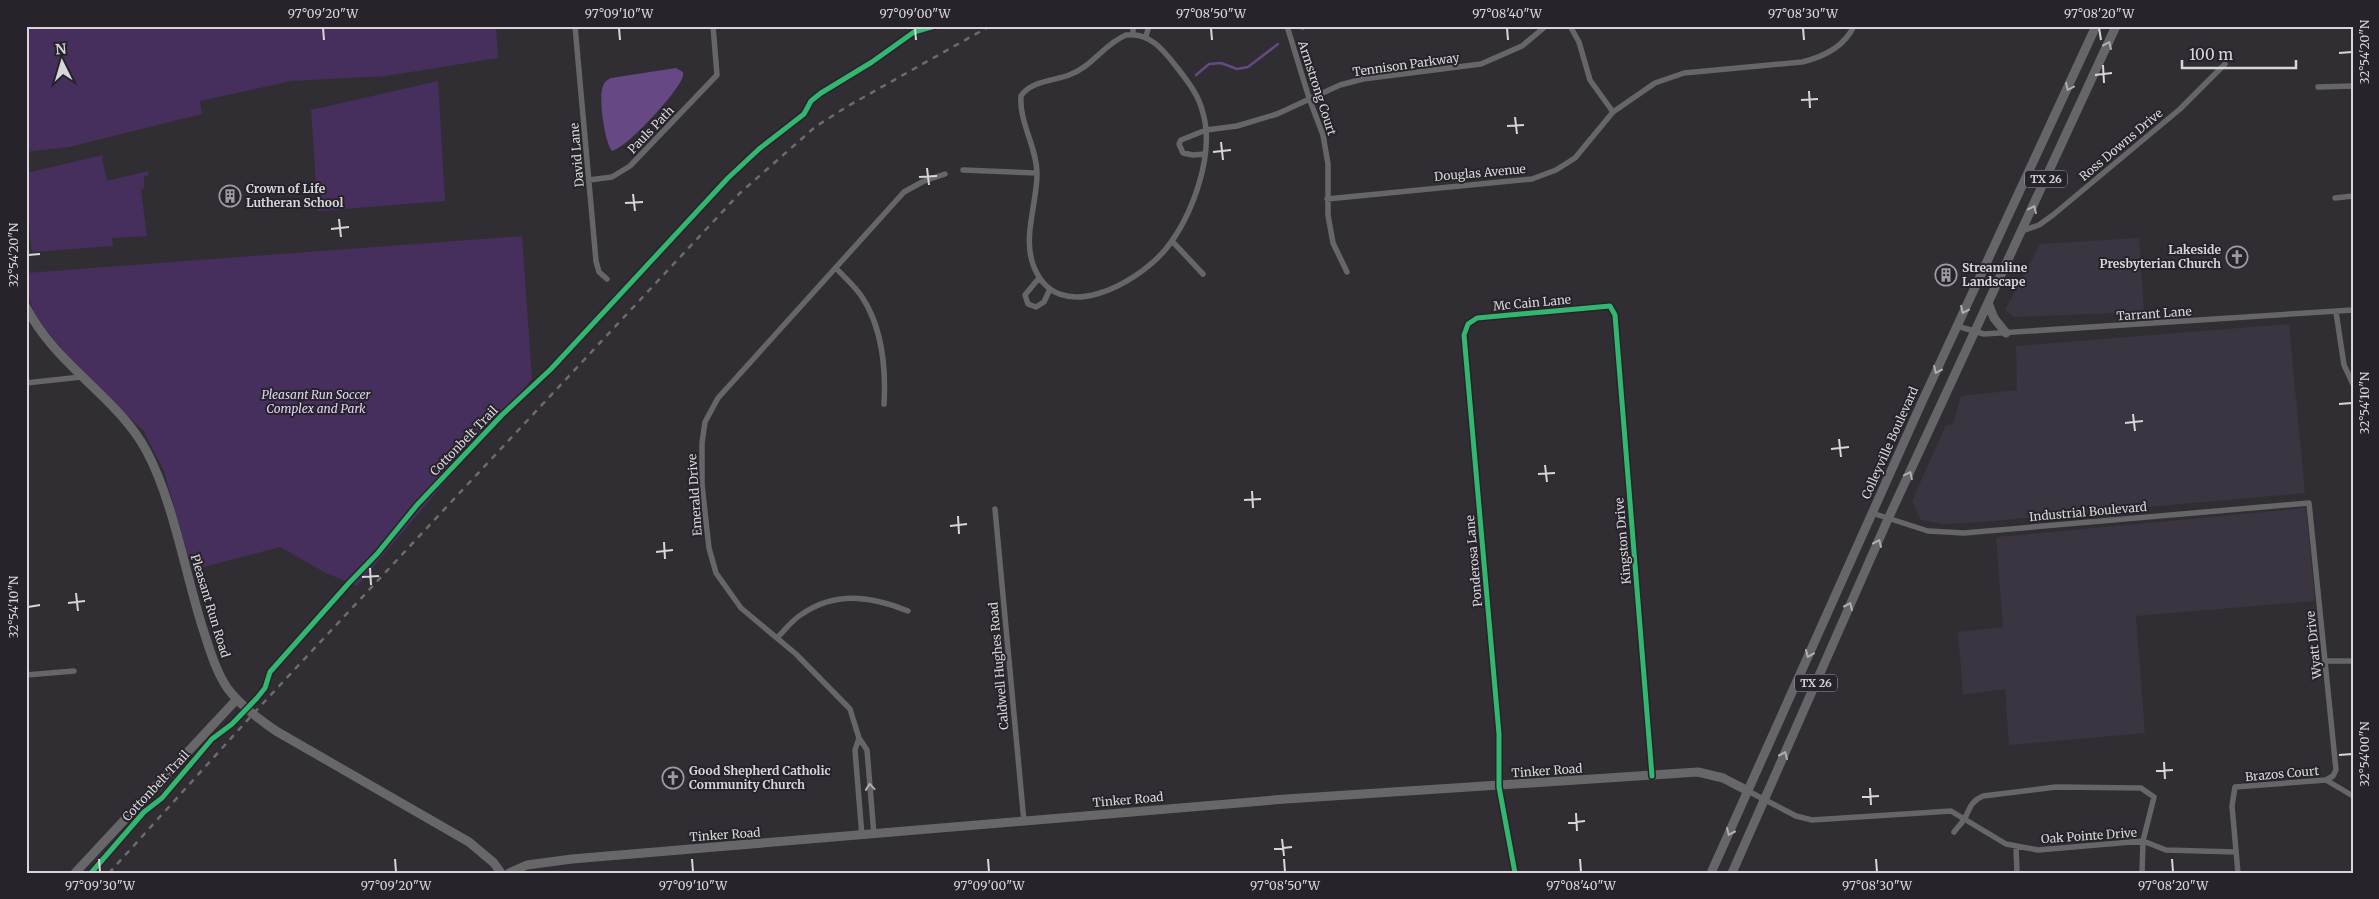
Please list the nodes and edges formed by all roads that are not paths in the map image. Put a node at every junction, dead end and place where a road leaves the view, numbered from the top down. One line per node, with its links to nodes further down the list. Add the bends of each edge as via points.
1 (575, 26): 23 (street, David Lane)
2 (712, 26): 23 (street, Pauls Path, via 716,75 630,166 612,177)
3 (1133, 26): 11 (street)
4 (1149, 26): 12 (street)
5 (1287, 26): 16 (street, Armstrong Court)
6 (1546, 26): 16 (street, Tennison Parkway, via 1522,46 1481,64 1363,78)
7 (1570, 26): 17 (street, via 1579,42 1590,80)
8 (1854, 26): 17 (street, Douglas Avenue, via 1840,45 1819,58 1669,77 1642,90)
9 (2096, 26): 40 (main road, Colleyville Boulevard / TX 26, one-way to 40)
10 (2116, 26): 27 (main road, TX 26, one-way to 10)
11 (1133, 34): 12 (street); 21 (street, via 1114,41 1070,75 1024,91 1021,102 1023,118)
12 (1146, 36): 18 (street, via 1195,92)
13 (2225, 64): 27 (street, Ross Downs Drive, via 2180,109 2054,215)
14 (2318, 86): 15 (street)
15 (2353, 86)
16 (1309, 98): 18 (street, Tennison Parkway, via 1277,114 1237,126); 25 (street, Armstrong Court, via 1323,135 1328,164)
17 (1613, 112): 25 (street, Douglas Avenue, via 1575,158 1532,179)
18 (1206, 130): 19 (street); 19 (street, Tennison Parkway, via 1185,137 1180,144 1188,155)
19 (1205, 154): 28 (street, via 1204,169 1195,196)
20 (963, 170): 21 (street)
21 (1037, 173): 32 (street, via 1030,254)
22 (945, 174): 29 (street, Emerald Drive, via 924,180 904,192)
23 (589, 180): 33 (street, David Lane, via 596,262 599,272)
24 (2353, 196): 26 (street)
25 (1327, 198): 30 (street, Armstrong Court, via 1333,242)
26 (2336, 198)
27 (2022, 231): 35 (main road, TX 26)
28 (1172, 241): 31 (street); 34 (street, via 1155,261 1122,284 1089,297 1064,296)
29 (836, 268): 47 (street, via 862,297 877,331 885,385); 53 (street, Emerald Drive, via 718,398 705,422 702,443 705,512 716,573 741,608)
30 (1347, 272)
31 (1203, 274)
32 (1039, 278): 34 (street); 34 (street, via 1025,295 1028,304 1041,304)
33 (607, 279)
34 (1050, 291)
35 (1988, 303): 41 (main road, TX 26); 42 (main road, via 1994,318)
36 (1610, 306): 43 (street, Mc Cain Lane, via 1477,318 1468,324); 60 (street, Kingston Drive, via 1615,315)
37 (26, 307): 44 (main road, Pleasant Run Road, via 44,337)
38 (2353, 310): 39 (street, Tarrant Lane)
39 (2336, 312): 42 (street, Tarrant Lane); 46 (street, via 2344,365)
40 (1957, 326): 41 (street, Tarrant Lane); 50 (main road, Colleyville Boulevard / TX 26, one-way to 50)
41 (1974, 331): 42 (street, Tarrant Lane); 51 (main road, TX 26, one-way to 41)
42 (2006, 333)
43 (1464, 335): 62 (street, Ponderosa Lane, via 1499,734)
44 (81, 377): 45 (street); 58 (main road, Pleasant Run Road, via 131,428 147,451 164,494 211,655 218,672)
45 (26, 383)
46 (2353, 384)
47 (884, 404)
48 (2309, 503): 51 (street, Industrial Boulevard, via 1964,533 1928,531); 54 (street, Wyatt Drive)
49 (995, 509): 67 (street, Caldwell Hughes Road)
50 (1872, 513): 51 (street, Industrial Boulevard); 63 (main road, Colleyville Boulevard / TX 26, one-way to 63)
51 (1888, 519): 65 (main road, TX 26, one-way to 51)
52 (908, 611): 53 (street, via 883,601 860,598 822,603 801,615)
53 (776, 638): 59 (street, Emerald Drive, via 850,709)
54 (2325, 660): 55 (street); 61 (street, Wyatt Drive, via 2336,760 2333,776)
55 (2353, 661)
56 (74, 671): 57 (street)
57 (26, 675)
58 (237, 699): 74 (main road); 75 (main road, Pleasant Run Road, via 276,732 469,842)
59 (859, 738): 69 (street, Emerald Drive, one-way to 59, via 867,750); 70 (street, Emerald Drive, via 855,750)
60 (1652, 776): 62 (main road, Tinker Road); 63 (main road, Tinker Road, via 1698,772 1723,778)
61 (2326, 780): 64 (street); 73 (street, Brazos Court, via 2235,787 2232,806)
62 (1499, 787): 67 (main road, Tinker Road, via 1286,799); 77 (street, Ponderosa Lane)
63 (1748, 792): 65 (street, Oak Pointe Drive); 78 (main road, Colleyville Boulevard / TX 26, one-way to 78)
64 (2353, 796)
65 (1765, 800): 66 (street, Oak Pointe Drive, via 1796,816 1812,820 1951,811); 79 (main road, TX 26)
66 (1964, 819): 68 (street); 71 (street, via 1974,799 1983,796 2056,788 2141,788 2154,797); 72 (street, Oak Pointe Drive, via 2006,844)
67 (1024, 822): 69 (main road, Tinker Road)
68 (1954, 832)
69 (874, 835): 70 (main road, Tinker Road)
70 (862, 836): 76 (main road, Tinker Road, via 541,862)
71 (2143, 841): 72 (street, Oak Pointe Drive, via 2038,850); 73 (street, Oak Pointe Drive, via 2166,850); 81 (street)
72 (2016, 846): 80 (street)
73 (2236, 852): 82 (street, Brazos Court)
74 (75, 873)
75 (501, 873)
76 (509, 873)
77 (1515, 873)
78 (1711, 873)
79 (1732, 873)
80 (2017, 873)
81 (2142, 873)
82 (2238, 873)

